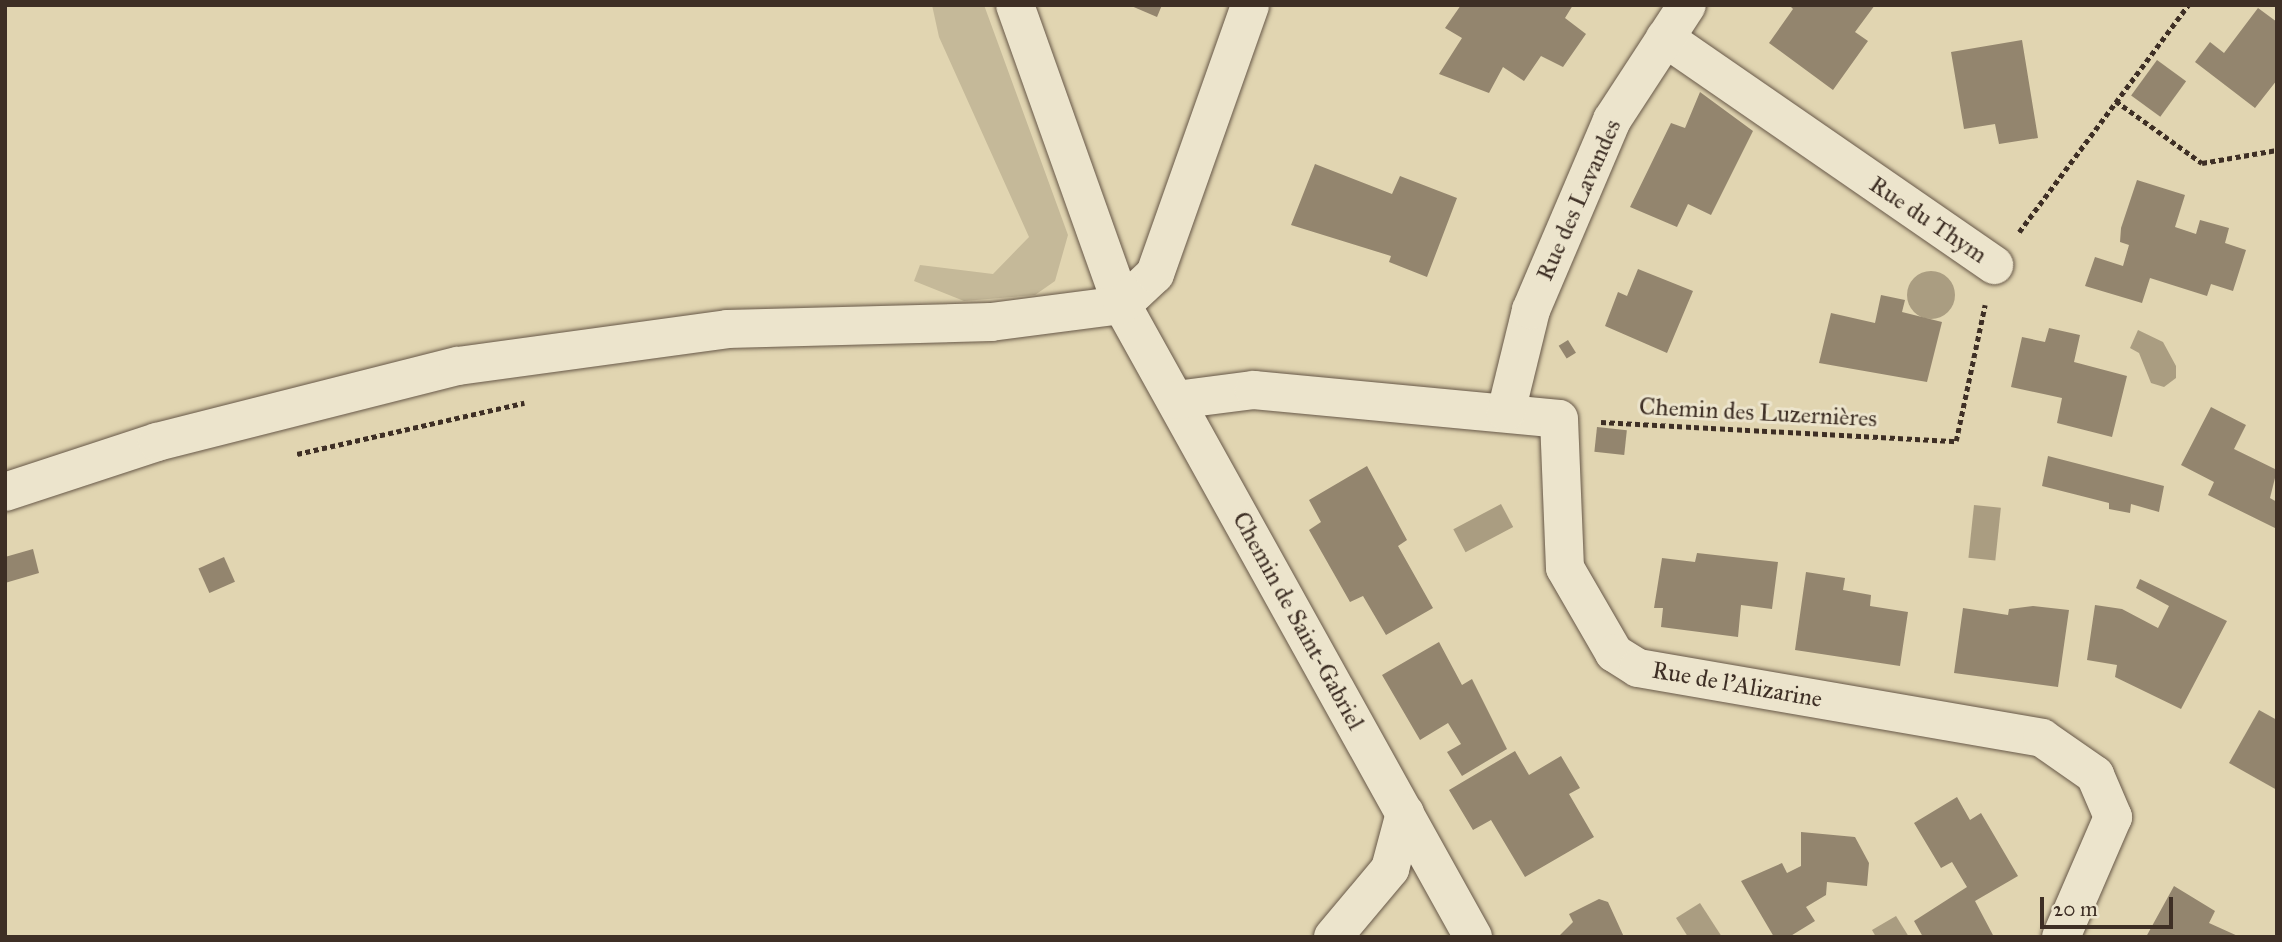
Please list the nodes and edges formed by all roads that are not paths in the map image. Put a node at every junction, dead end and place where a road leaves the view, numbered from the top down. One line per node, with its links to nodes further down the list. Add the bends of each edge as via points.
1 (1015, 5): 6 (street, Chemin de Saint-Gabriel)
2 (1250, 5): 6 (street, via 1155,274)
3 (1688, 5): 4 (street, Rue des Lavandes)
4 (1665, 38): 5 (street, Rue du Thym); 8 (street, Rue des Lavandes, via 1612,120 1542,284)
5 (1994, 265)
6 (1122, 305): 7 (street, Chemin de Saint-Gabriel); 9 (street, via 991,322 727,329 458,366 157,442)
7 (1176, 400): 8 (street, via 1254,390); 10 (street, Chemin de Saint-Gabriel)
8 (1506, 412): 13 (street, Rue de l'Alizarine, via 1559,419 1565,568 1614,653 1638,668 2042,738 2095,775 2113,817)
9 (5, 492)
10 (1405, 813): 11 (street, via 1390,869); 12 (street, Chemin de Saint-Gabriel)
11 (1333, 937)
12 (1474, 937)
13 (2062, 937)

